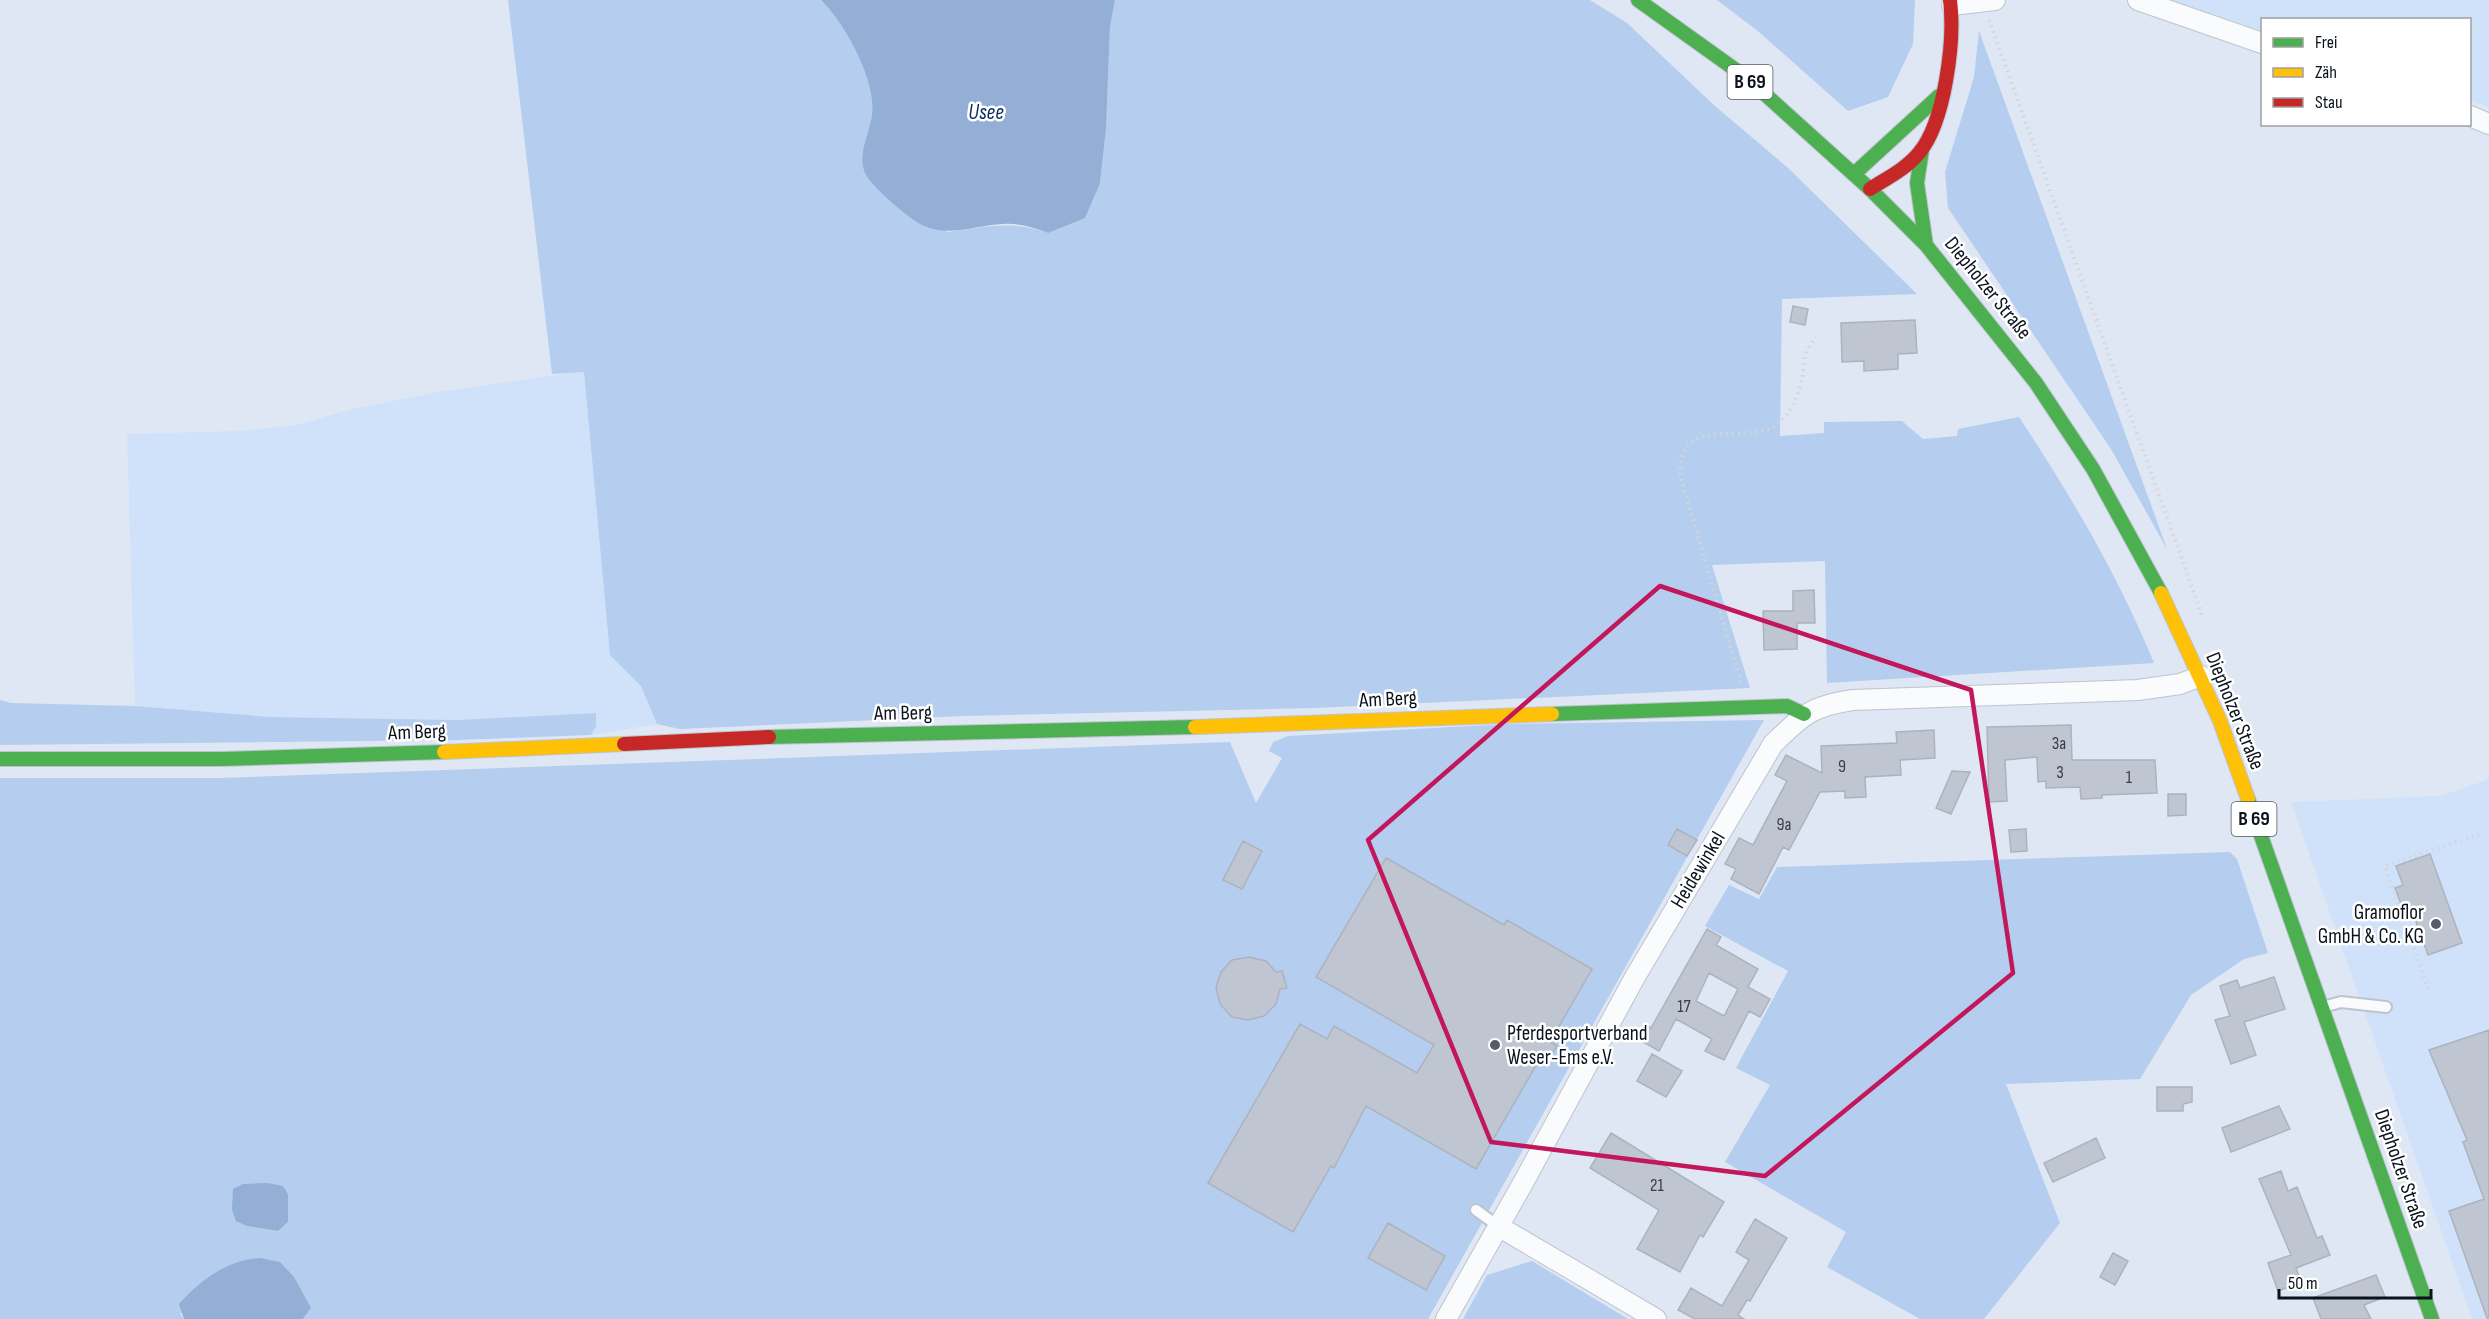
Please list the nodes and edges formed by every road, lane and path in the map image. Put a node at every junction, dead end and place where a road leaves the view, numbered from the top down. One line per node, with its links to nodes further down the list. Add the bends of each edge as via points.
1 (1638, 0): 12 (main road, B 69, via 1747,78)
2 (1995, 0): 4 (street)
3 (2138, 0): 5 (street)
4 (1951, 3): 8 (main road, via 1950,56)
5 (2173, 5): 7 (street)
6 (1995, 37): 16 (path)
7 (2261, 43)
8 (1939, 96): 11 (main road); 12 (main road)
9 (2471, 118): 10 (street)
10 (2489, 124)
11 (1922, 150): 13 (main road); 14 (main road, via 1917,183)
12 (1854, 174): 13 (main road, Diepholzer Straße / B 69)
13 (1870, 189): 14 (main road, Diepholzer Straße / B 69)
14 (1926, 245): 17 (main road, Diepholzer Straße / B 69, via 2036,383 2093,469 2154,578)
15 (1816, 337): 18 (path, via 1806,353 1802,381 1781,421 1770,429 1711,434 1694,440 1683,450 1679,462)
16 (2205, 624)
17 (2201, 676): 19 (street, Heidewinkel, via 2180,684 2138,690 1853,700); 24 (main road, Diepholzer Straße / B 69)
18 (1748, 706): 19 (main road, Am Berg, via 1787,705); 20 (main road, Am Berg, via 1254,726 793,736 460,752 222,759)
19 (1804, 714): 26 (street, Heidewinkel, via 1767,754 1635,977)
20 (0, 759)
21 (2480, 834): 22 (path, via 2385,866)
22 (2427, 989)
23 (2386, 1006): 24 (lane, via 2341,1002)
24 (2322, 1007): 29 (main road, Diepholzer Straße / B 69)
25 (1476, 1210): 26 (lane)
26 (1498, 1226): 27 (street, Heidewinkel); 28 (street)
27 (1446, 1319)
28 (1656, 1319)
29 (2432, 1319)

